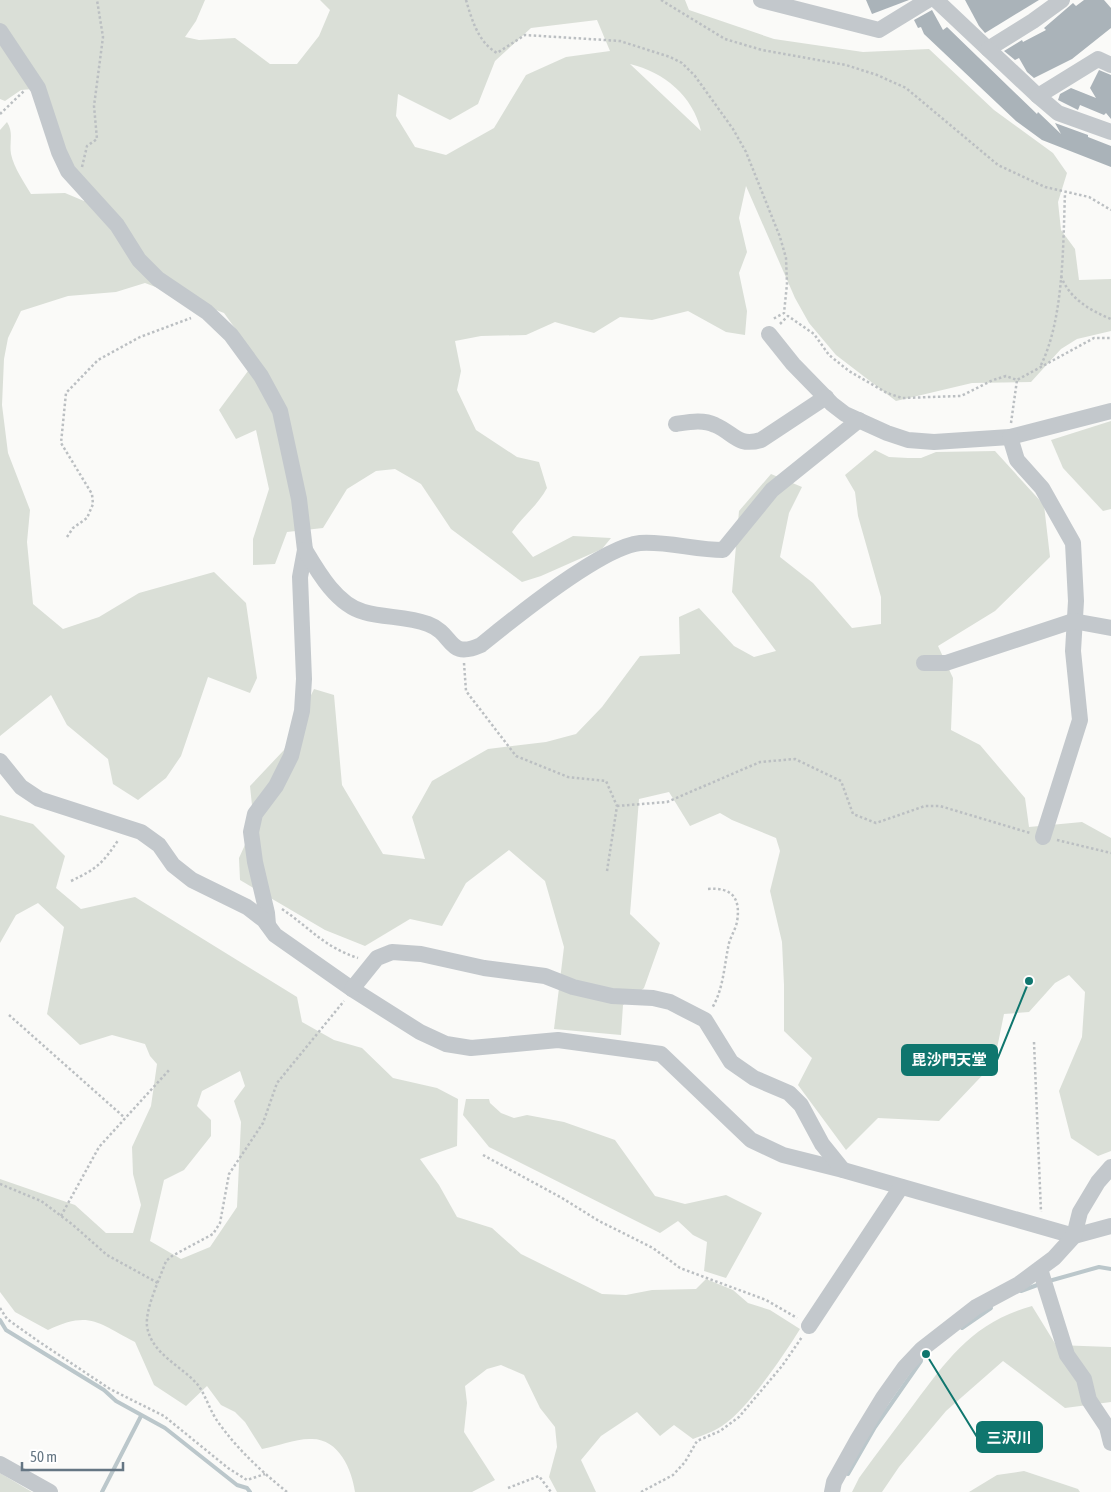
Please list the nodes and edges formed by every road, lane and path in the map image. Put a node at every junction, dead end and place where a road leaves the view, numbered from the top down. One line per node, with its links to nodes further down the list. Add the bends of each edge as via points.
1 (97, 0): 16 (path, via 103,37 94,106 97,139 87,146)
2 (466, 0): 22 (path, via 480,37 498,53 525,35 620,41 670,57 695,76 746,152 780,236 786,258 784,313 769,322)
3 (661, 0): 17 (path, via 725,39 762,50 846,65 906,88 998,166)
4 (761, 0): 5 (street, via 879,30)
5 (928, 0)
6 (936, 0): 10 (street)
7 (1062, 0): 10 (street)
8 (0, 31): 12 (street)
9 (1111, 48): 11 (street)
10 (988, 49): 13 (street)
11 (1104, 62): 13 (street)
12 (34, 82): 14 (path); 16 (street, via 59,152 68,171)
13 (1038, 96): 15 (street, via 1058,112)
14 (0, 114)
15 (1111, 132)
16 (79, 183): 20 (street, via 118,225 139,260 158,279)
17 (1065, 193): 18 (path, via 1089,197); 19 (path)
18 (1111, 210)
19 (1061, 276): 21 (path, via 1073,298); 24 (path, via 1047,352)
20 (207, 312): 31 (path, via 140,337 98,360 66,393 61,443 92,494 93,504 87,518); 32 (street, via 249,356 280,412 299,499)
21 (1111, 319)
22 (770, 334): 25 (path, via 788,316 814,334 829,355 849,371 886,393 902,398 961,396 1006,376); 26 (street, via 793,364)
23 (1111, 338): 24 (path, via 1094,338)
24 (1040, 366): 25 (path)
25 (1017, 380): 30 (path)
26 (826, 397): 28 (street, via 845,414); 29 (street, via 761,440 750,443 703,421)
27 (1111, 411): 30 (street)
28 (859, 420): 30 (street, via 908,440 934,442); 35 (street, via 772,490 723,550 641,543 627,545 570,578 481,645)
29 (676, 424)
30 (1010, 437): 33 (street, via 1017,460 1042,488 1073,543 1076,601)
31 (67, 537)
32 (305, 550): 35 (street, via 328,585 362,612 428,624 440,629 456,648); 45 (street, via 300,577 302,711 291,756 276,786 255,814 251,832)
33 (1073, 621): 34 (street); 36 (street, via 946,663); 40 (street, via 1080,720)
34 (1111, 628)
35 (463, 651): 38 (path, via 466,690 516,756 568,777 606,781)
36 (924, 663)
37 (0, 761): 39 (street, via 21,787 39,799)
38 (617, 806): 40 (path, via 666,802 760,762 795,759 842,781 853,814 876,823 925,806 940,806); 42 (path)
39 (126, 827): 43 (path, via 104,861); 46 (street, via 141,832 159,845 173,864 192,880 247,907)
40 (1043, 836): 41 (path)
41 (1111, 854)
42 (607, 871)
43 (71, 881)
44 (708, 889): 50 (path, via 721,888 730,892 738,910 721,990)
45 (263, 898): 46 (street); 47 (path, via 340,952 360,958)
46 (268, 925): 48 (street, via 275,934)
47 (377, 958): 48 (street); 50 (street, via 392,952 422,954 484,968 545,976 573,987 612,996 670,1002)
48 (352, 990): 56 (street, via 420,1032 446,1044 471,1048 558,1040 661,1054 751,1140 783,1155); 64 (path, via 277,1083 262,1123 229,1174 220,1223 213,1234 166,1261)
49 (9, 1015): 53 (path)
50 (705, 1020): 56 (street, via 731,1062 754,1078 789,1093 801,1105 822,1144)
51 (1034, 1042): 60 (path, via 1040,1132)
52 (170, 1069): 53 (path)
53 (125, 1118): 59 (path, via 100,1147)
54 (483, 1155): 66 (path, via 653,1248 680,1268 766,1300)
55 (1111, 1167): 62 (street, via 1080,1212)
56 (843, 1170): 58 (street)
57 (0, 1184): 59 (path, via 41,1201)
58 (901, 1187): 60 (street); 66 (street)
59 (61, 1216): 64 (path, via 107,1255)
60 (1041, 1226): 62 (street)
61 (1111, 1226): 62 (street)
62 (1074, 1236): 63 (street)
63 (1040, 1269): 67 (street, via 1067,1355 1084,1379 1089,1400 1107,1427); 75 (street, via 976,1307 922,1349 905,1367 858,1439 834,1482)
64 (158, 1283): 69 (path, via 147,1325 152,1340 199,1387 217,1421 248,1460)
65 (0, 1308): 69 (path, via 7,1319 38,1341 110,1389 164,1416 247,1480)
66 (809, 1326): 74 (path, via 782,1366 739,1417 720,1431 697,1441 673,1475)
67 (1111, 1442)
68 (0, 1464): 71 (street)
69 (264, 1474): 72 (path)
70 (508, 1488): 73 (path, via 539,1476)
71 (50, 1492)
72 (287, 1492)
73 (551, 1492)
74 (641, 1492)
75 (832, 1492)

